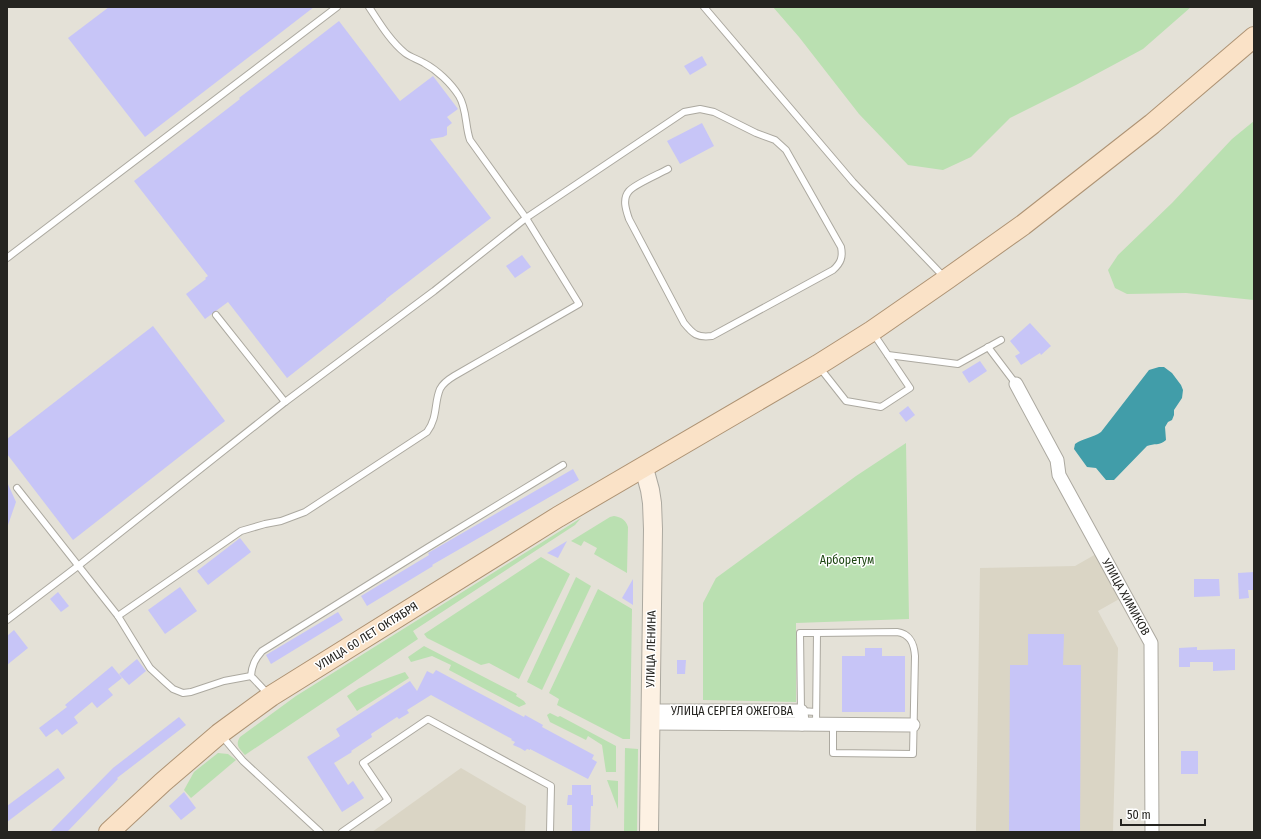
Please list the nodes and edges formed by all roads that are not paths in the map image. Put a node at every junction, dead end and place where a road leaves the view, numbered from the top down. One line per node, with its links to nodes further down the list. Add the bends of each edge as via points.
1 (337, 7): 7 (lane)
2 (368, 7): 6 (lane, via 400,49 438,73 451,86 463,104 466,130 470,140)
3 (704, 7): 8 (lane, via 853,182)
4 (1254, 37): 8 (main road, УЛИЦА 60 ЛЕТ ОКТЯБРЯ, via 1152,124 1024,225)
5 (668, 169): 6 (lane, via 629,191 625,209 684,323 697,336 712,336 833,270 839,264 842,256 840,247 786,150 775,140 714,112 700,109 684,112)
6 (526, 218): 16 (lane, via 434,291); 21 (lane, via 579,304 445,383 440,389 432,426 427,432 305,512 241,531)
7 (7, 258)
8 (947, 280): 10 (main road, УЛИЦА 60 ЛЕТ ОКТЯБРЯ)
9 (216, 315): 16 (lane)
10 (872, 331): 13 (lane); 14 (main road, УЛИЦА 60 ЛЕТ ОКТЯБРЯ)
11 (1001, 340): 12 (lane)
12 (988, 347): 13 (lane, via 958,364); 15 (lane)
13 (888, 355): 14 (lane, via 910,388 881,407 846,401)
14 (818, 365): 18 (main road, УЛИЦА 60 ЛЕТ ОКТЯБРЯ)
15 (1016, 384): 37 (street, УЛИЦА ХИМИКОВ, via 1057,460 1059,475 1151,643)
16 (285, 402): 20 (lane)
17 (563, 466): 24 (lane, via 262,651 255,659)
18 (644, 468): 25 (main road, УЛИЦА 60 ЛЕТ ОКТЯБРЯ, via 545,525); 26 (main road, УЛИЦА ЛЕНИНА, via 652,503)
19 (17, 488): 20 (lane)
20 (78, 566): 21 (lane); 22 (lane)
21 (118, 616): 24 (lane, via 150,668 173,689 183,693 191,692)
22 (7, 620)
23 (817, 633): 27 (lane, via 800,633); 28 (lane); 30 (lane, via 897,632 908,636 915,656)
24 (250, 676): 25 (lane)
25 (271, 696): 31 (main road, УЛИЦА 60 ЛЕТ ОКТЯБРЯ)
26 (650, 717): 27 (street, УЛИЦА СЕРГЕЯ ОЖЕГОВА); 36 (main road, УЛИЦА ЛЕНИНА)
27 (802, 718): 28 (street, УЛИЦА СЕРГЕЯ ОЖЕГОВА)
28 (816, 718): 29 (street, УЛИЦА СЕРГЕЯ ОЖЕГОВА)
29 (833, 724): 30 (street, УЛИЦА СЕРГЕЯ ОЖЕГОВА); 30 (lane, via 833,753 914,754)
30 (914, 725)
31 (219, 734): 32 (main road, УЛИЦА 60 ЛЕТ ОКТЯБРЯ); 33 (lane)
32 (109, 832)
33 (320, 832)
34 (342, 832): 35 (lane, via 388,800 364,763 428,719 551,786)
35 (550, 832)
36 (649, 832)
37 (1152, 832)

